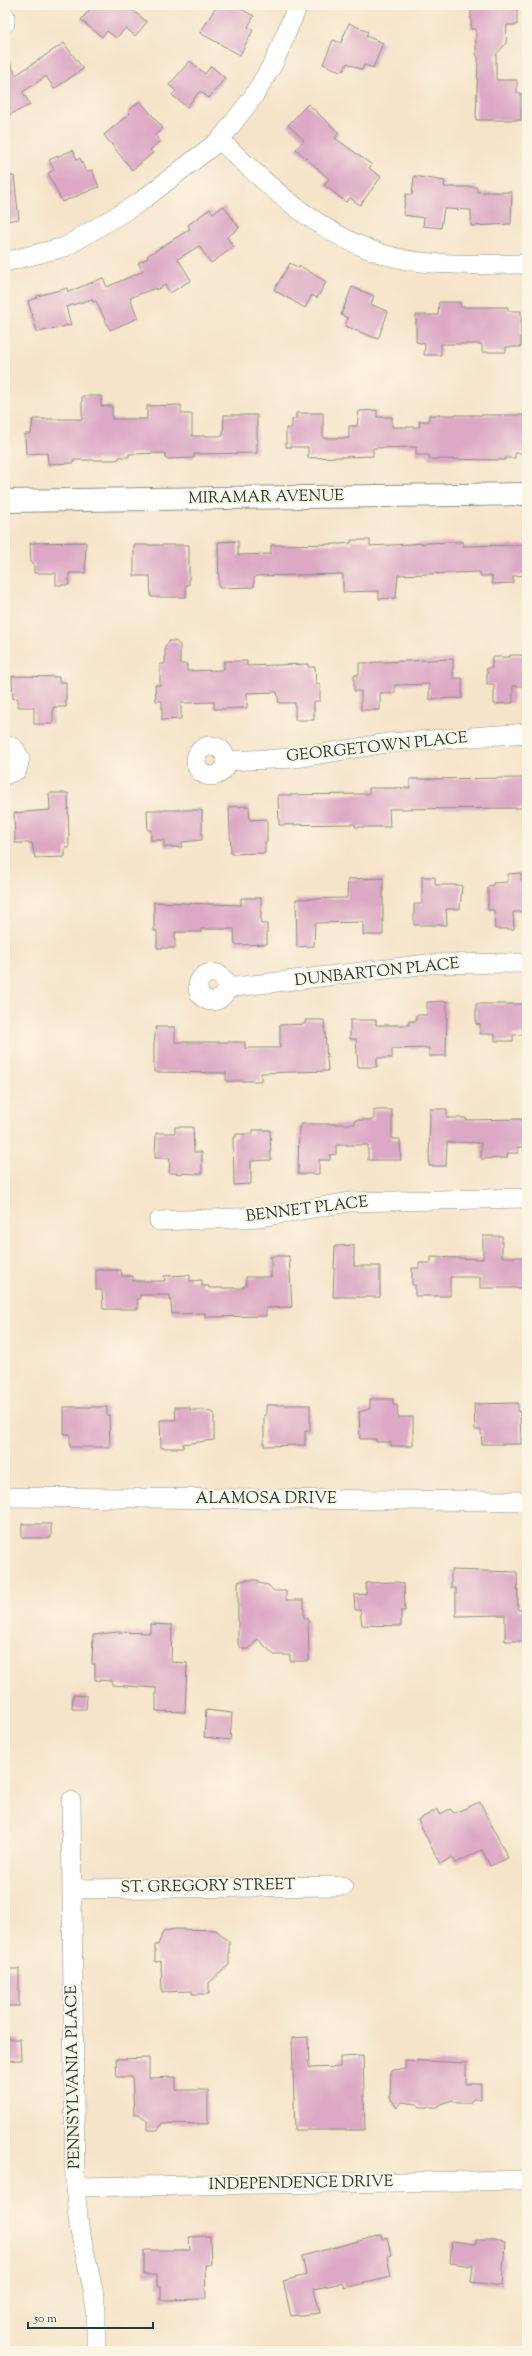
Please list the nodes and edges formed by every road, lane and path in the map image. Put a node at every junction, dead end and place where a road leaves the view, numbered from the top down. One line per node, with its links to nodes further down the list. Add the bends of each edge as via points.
1 (298, 5): 4 (street, via 274,62 253,97)
2 (5, 16): 3 (street)
3 (5, 23)
4 (220, 140): 5 (street, via 140,202 65,247); 6 (street, via 269,187 339,238 382,254 420,262)
5 (5, 262)
6 (527, 264)
7 (527, 494): 8 (street, MIRAMAR AVENUE)
8 (5, 501)
9 (527, 733): 11 (street, GEORGETOWN PLACE, via 387,743 297,758)
10 (5, 745): 12 (street, via 14,748 20,758 17,770)
11 (226, 761)
12 (5, 775)
13 (527, 963): 14 (street, DUNBARTON PLACE, via 428,964)
14 (227, 988)
15 (527, 1198): 16 (street, BENNET PLACE, via 349,1202 261,1217)
16 (159, 1221)
17 (5, 1497): 18 (street, ALAMOSA DRIVE)
18 (527, 1501)
19 (71, 1801): 21 (street, PENNSYLVANIA PLACE)
20 (343, 1886): 21 (street, ST. GREGORY STREET)
21 (73, 1889): 23 (street, PENNSYLVANIA PLACE)
22 (527, 2180): 23 (street, INDEPENDENCE DRIVE)
23 (75, 2187): 24 (street, PENNSYLVANIA PLACE, via 79,2227 93,2289)
24 (96, 2351)

